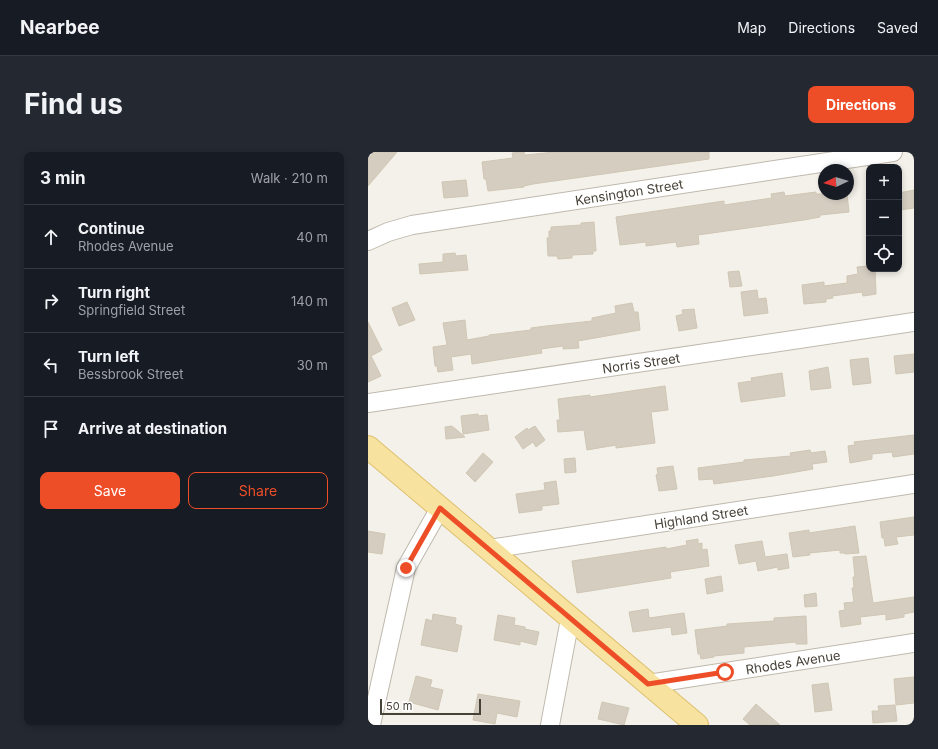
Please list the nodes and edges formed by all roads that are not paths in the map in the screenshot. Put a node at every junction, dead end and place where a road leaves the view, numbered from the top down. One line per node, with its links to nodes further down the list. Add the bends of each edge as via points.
1 (893, 152): 2 (street, Kensington Street, via 412,225)
2 (368, 241)
3 (914, 322): 4 (street, Norris Street)
4 (368, 403)
5 (368, 447): 7 (main road)
6 (914, 484): 8 (street, Highland Street)
7 (440, 508): 8 (main road); 12 (street, via 406,568)
8 (488, 549): 9 (main road)
9 (570, 619): 11 (main road); 13 (street)
10 (914, 643): 11 (street, Rhodes Avenue)
11 (648, 684): 14 (main road)
12 (371, 725)
13 (550, 725)
14 (697, 725)

